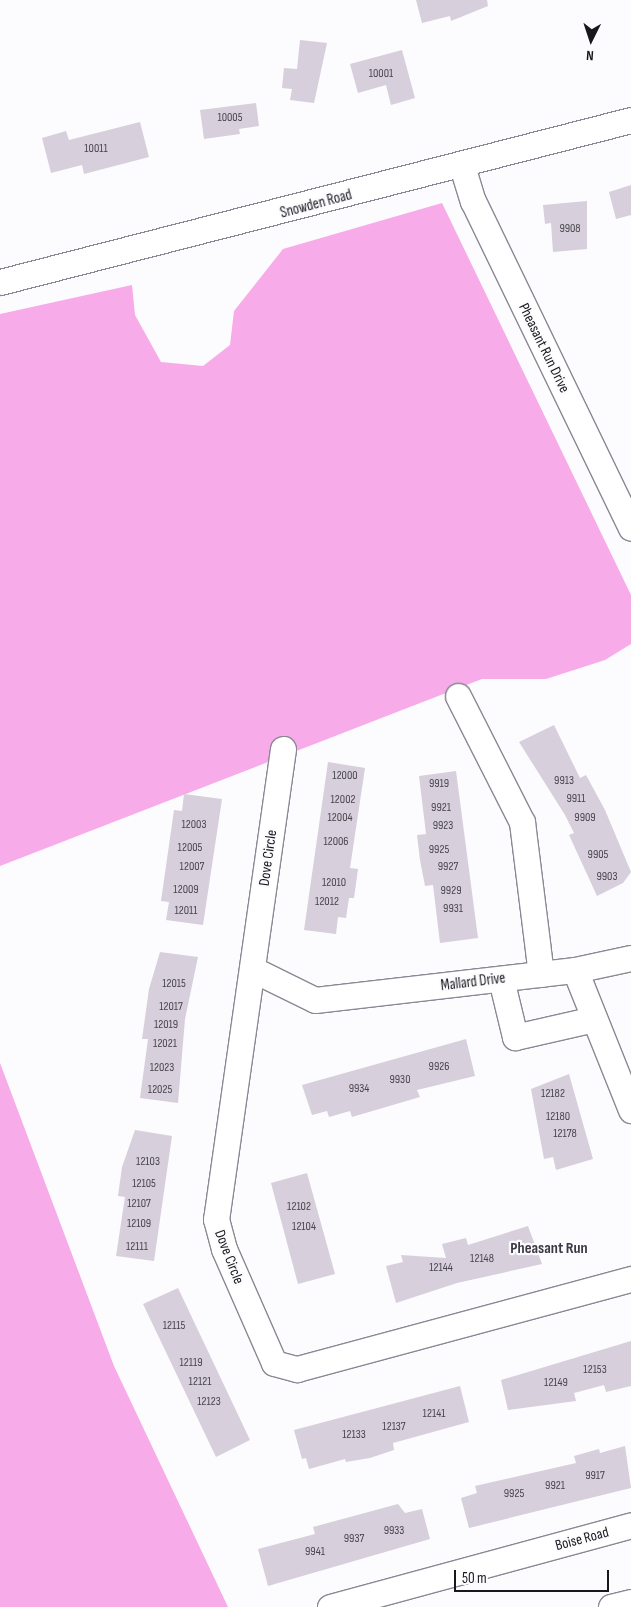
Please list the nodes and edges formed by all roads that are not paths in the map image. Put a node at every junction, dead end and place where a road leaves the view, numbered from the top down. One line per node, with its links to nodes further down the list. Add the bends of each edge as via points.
1 (631, 120): 2 (street, Snowden Road)
2 (462, 166): 3 (street, Snowden Road); 4 (street, Pheasant Run Drive, via 473,201)
3 (0, 282)
4 (631, 526)
5 (458, 696): 10 (street, via 522,822)
6 (283, 749): 8 (street, Dove Circle)
7 (631, 958): 9 (street, Mallard Drive)
8 (252, 969): 11 (street, Mallard Drive, via 315,1000); 14 (street, Dove Circle, via 216,1219 224,1249 274,1363 297,1369)
9 (575, 970): 10 (street, Mallard Drive); 12 (street)
10 (541, 974): 11 (street, Mallard Drive)
11 (501, 979): 12 (street, via 515,1037)
12 (594, 1019): 13 (street)
13 (631, 1110)
14 (631, 1279)
15 (631, 1525): 17 (street, Boise Road)
16 (631, 1602): 18 (street)
17 (330, 1607)
18 (611, 1607)

